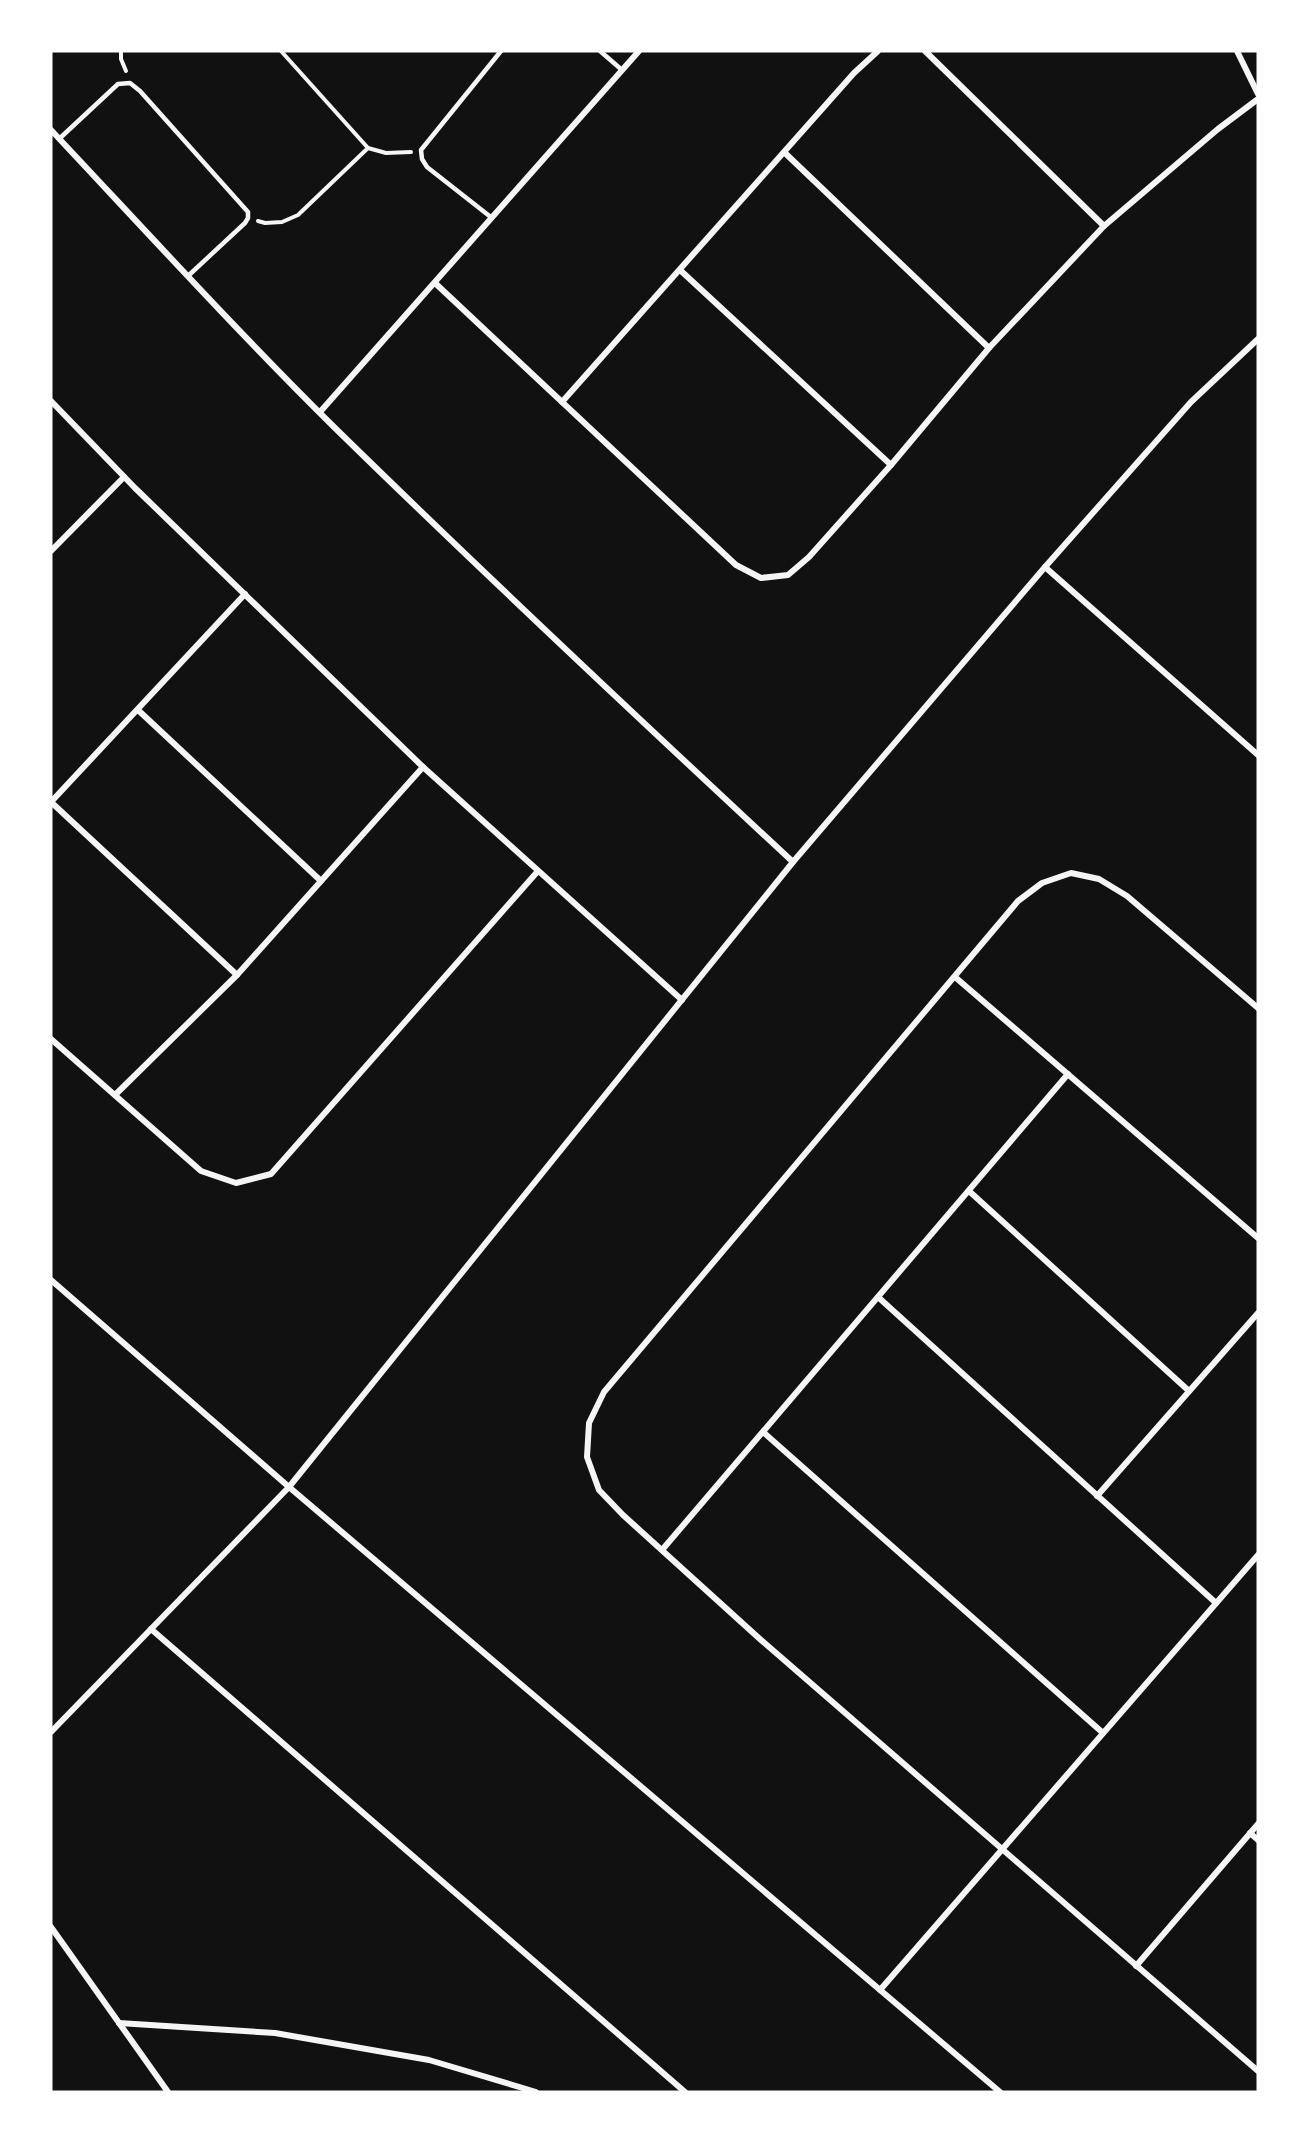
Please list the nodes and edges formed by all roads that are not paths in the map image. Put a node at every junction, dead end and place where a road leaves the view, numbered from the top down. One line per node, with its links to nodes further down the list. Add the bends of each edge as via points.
1 (501, 51): 13 (lane, via 421,150 427,167)
2 (600, 51): 7 (lane)
3 (639, 51): 7 (street)
4 (878, 51): 12 (street)
5 (925, 51): 14 (street)
6 (1237, 51): 8 (street)
7 (622, 70): 13 (street)
8 (1258, 94)
9 (1258, 99): 14 (street)
10 (51, 130): 11 (street)
11 (59, 139): 16 (street); 16 (lane, via 118,84 130,83 140,91 248,212 248,218)
12 (785, 153): 15 (street); 19 (street)
13 (492, 218): 17 (street)
14 (1104, 226): 19 (street)
15 (680, 270): 21 (street); 23 (street)
16 (188, 276): 22 (street)
17 (435, 283): 21 (street); 22 (street)
18 (1258, 339): 26 (street, via 1191,402)
19 (989, 348): 23 (street)
20 (51, 401): 24 (street)
21 (562, 402): 23 (street, via 736,564 761,578 788,574 809,557)
22 (320, 412): 32 (street, via 551,637)
23 (891, 465)
24 (124, 477): 25 (street); 27 (street)
25 (51, 551)
26 (1045, 567): 29 (street); 32 (street)
27 (245, 594): 28 (street); 30 (street)
28 (138, 710): 31 (street); 34 (street)
29 (1258, 755)
30 (423, 767): 33 (street); 34 (street)
31 (51, 802): 35 (street)
32 (793, 862): 37 (street)
33 (538, 871): 37 (street); 41 (street, via 272,1174 236,1183 201,1171)
34 (321, 881): 35 (street)
35 (237, 975): 41 (street)
36 (954, 977): 38 (street, via 1018,901 1042,883 1071,873 1099,879 1127,896); 40 (street); 51 (street, via 604,1392 589,1423 587,1457 599,1490)
37 (682, 1000): 49 (street)
38 (1258, 1008)
39 (51, 1039): 41 (street)
40 (1068, 1074): 42 (street); 43 (street)
41 (115, 1095)
42 (969, 1191): 45 (street); 47 (street)
43 (1258, 1238)
44 (51, 1280): 49 (street)
45 (878, 1297): 48 (street); 50 (street)
46 (1258, 1312): 47 (street)
47 (1189, 1391): 50 (street)
48 (763, 1432): 51 (street); 56 (street)
49 (290, 1487): 54 (street); 63 (street)
50 (1097, 1496): 53 (street)
51 (662, 1550): 60 (street)
52 (1258, 1555): 53 (street)
53 (1216, 1603): 56 (street)
54 (151, 1629): 55 (street); 68 (street)
55 (51, 1732)
56 (1103, 1733): 60 (street)
57 (1258, 1824): 58 (street)
58 (1250, 1833): 59 (street); 62 (street)
59 (1258, 1840)
60 (1002, 1850): 62 (street); 63 (street)
61 (51, 1927): 64 (street)
62 (1136, 1966): 65 (street)
63 (880, 1990): 69 (street)
64 (119, 2023): 66 (street); 67 (street, via 275,2033 429,2060)
65 (1258, 2071)
66 (168, 2092)
67 (536, 2092)
68 (685, 2092)
69 (1000, 2092)

